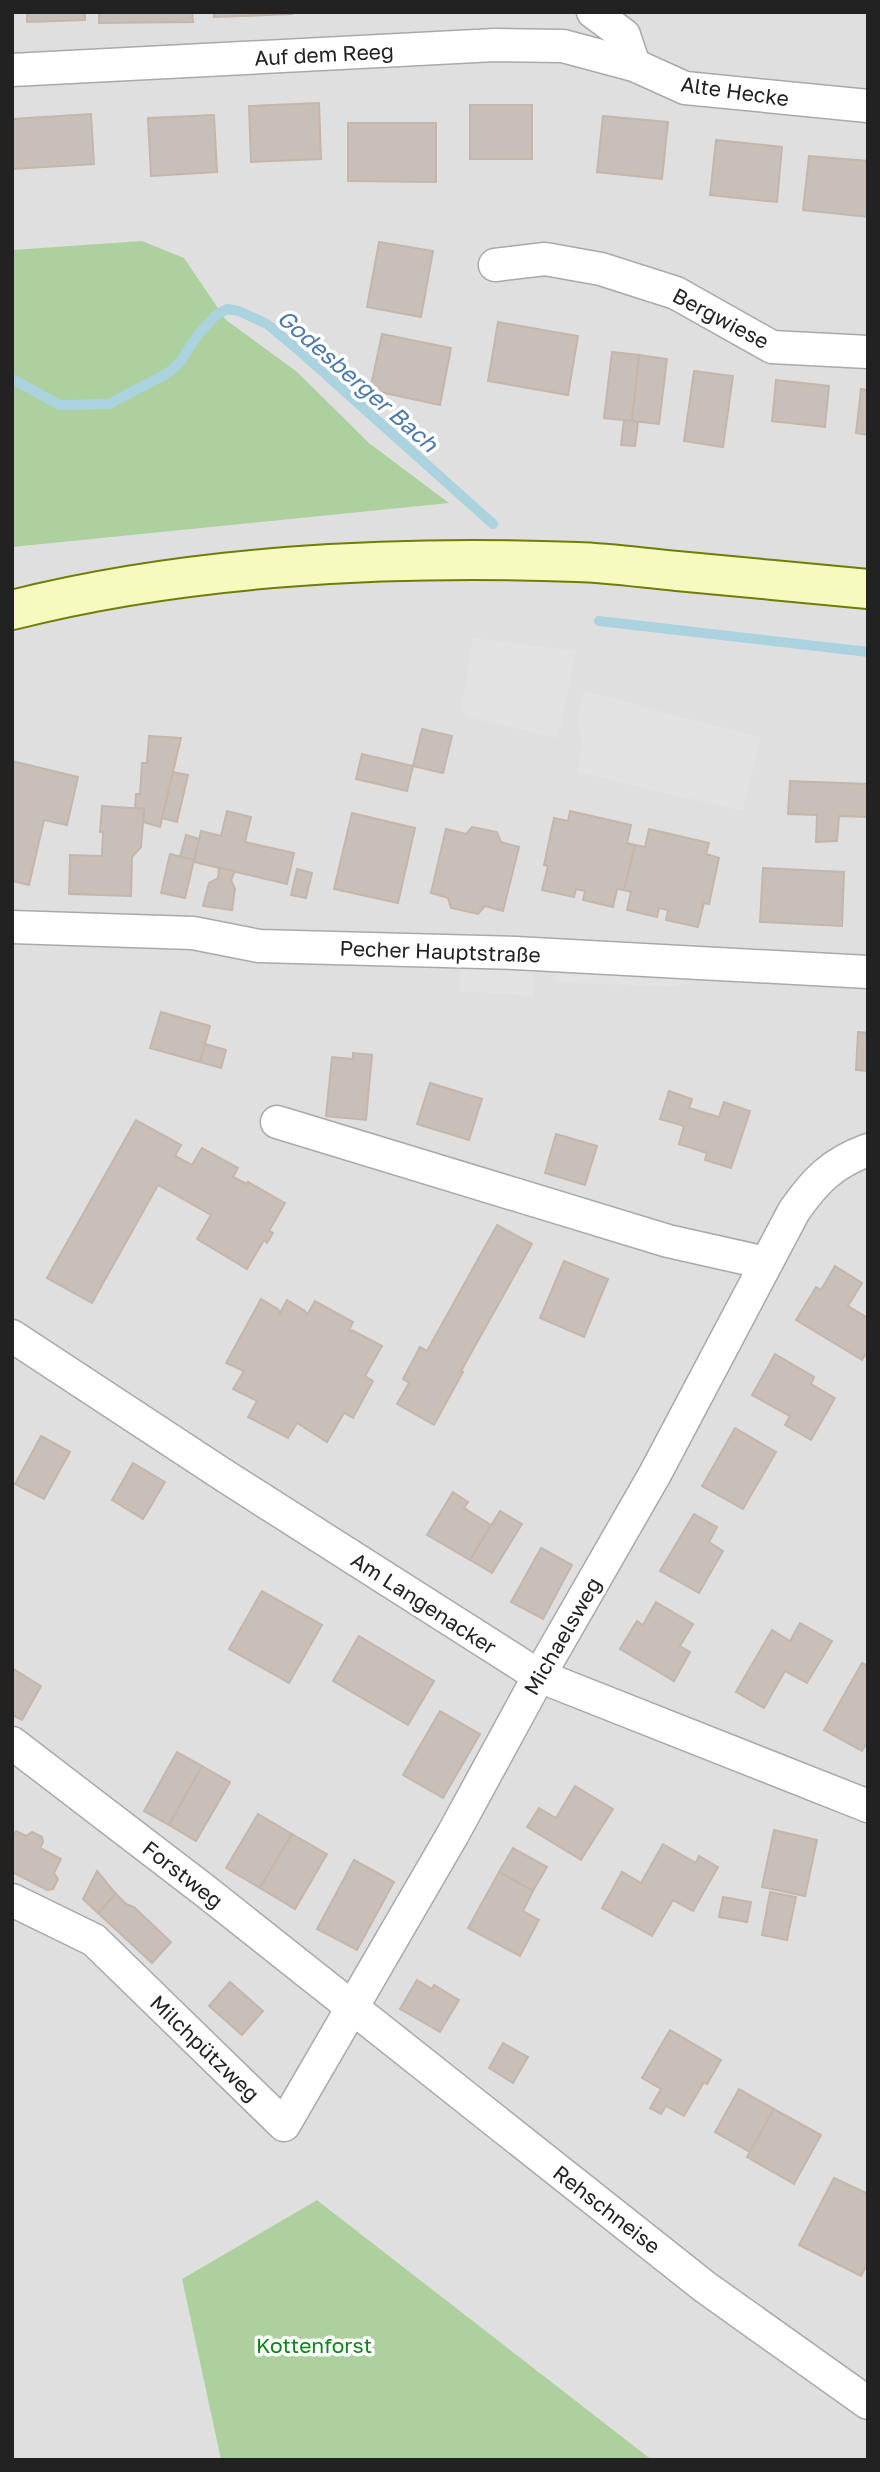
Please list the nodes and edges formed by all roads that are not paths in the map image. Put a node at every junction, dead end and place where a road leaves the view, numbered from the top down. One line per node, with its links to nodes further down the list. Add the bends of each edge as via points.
1 (593, 12): 2 (street, via 624,35)
2 (634, 65): 3 (street, Auf dem Reeg, via 563,46 495,45); 4 (street, Alte Hecke, via 685,88)
3 (12, 70)
4 (868, 106)
5 (495, 265): 6 (street, Bergwiese, via 545,260 601,269 676,293 772,347)
6 (868, 352)
7 (868, 590): 8 (main road, via 579,562 417,561 249,570 133,586)
8 (12, 610)
9 (12, 927): 10 (street, Pecher Hauptstraße, via 193,933 259,946 515,953)
10 (868, 972)
11 (277, 1122): 13 (street, via 668,1241)
12 (868, 1150): 13 (street, Michaelsweg, via 846,1158 813,1184)
13 (766, 1263): 15 (street, Michaelsweg, via 655,1474)
14 (12, 1336): 15 (street, Am Langenacker)
15 (538, 1676): 17 (street, Am Langenacker); 19 (street, Michaelsweg)
16 (12, 1743): 19 (street, Forstweg)
17 (868, 1806)
18 (12, 1900): 19 (street, Milchpützweg, via 94,1940 284,2125)
19 (352, 2007): 20 (street, Rehschneise, via 705,2287)
20 (868, 2403)

